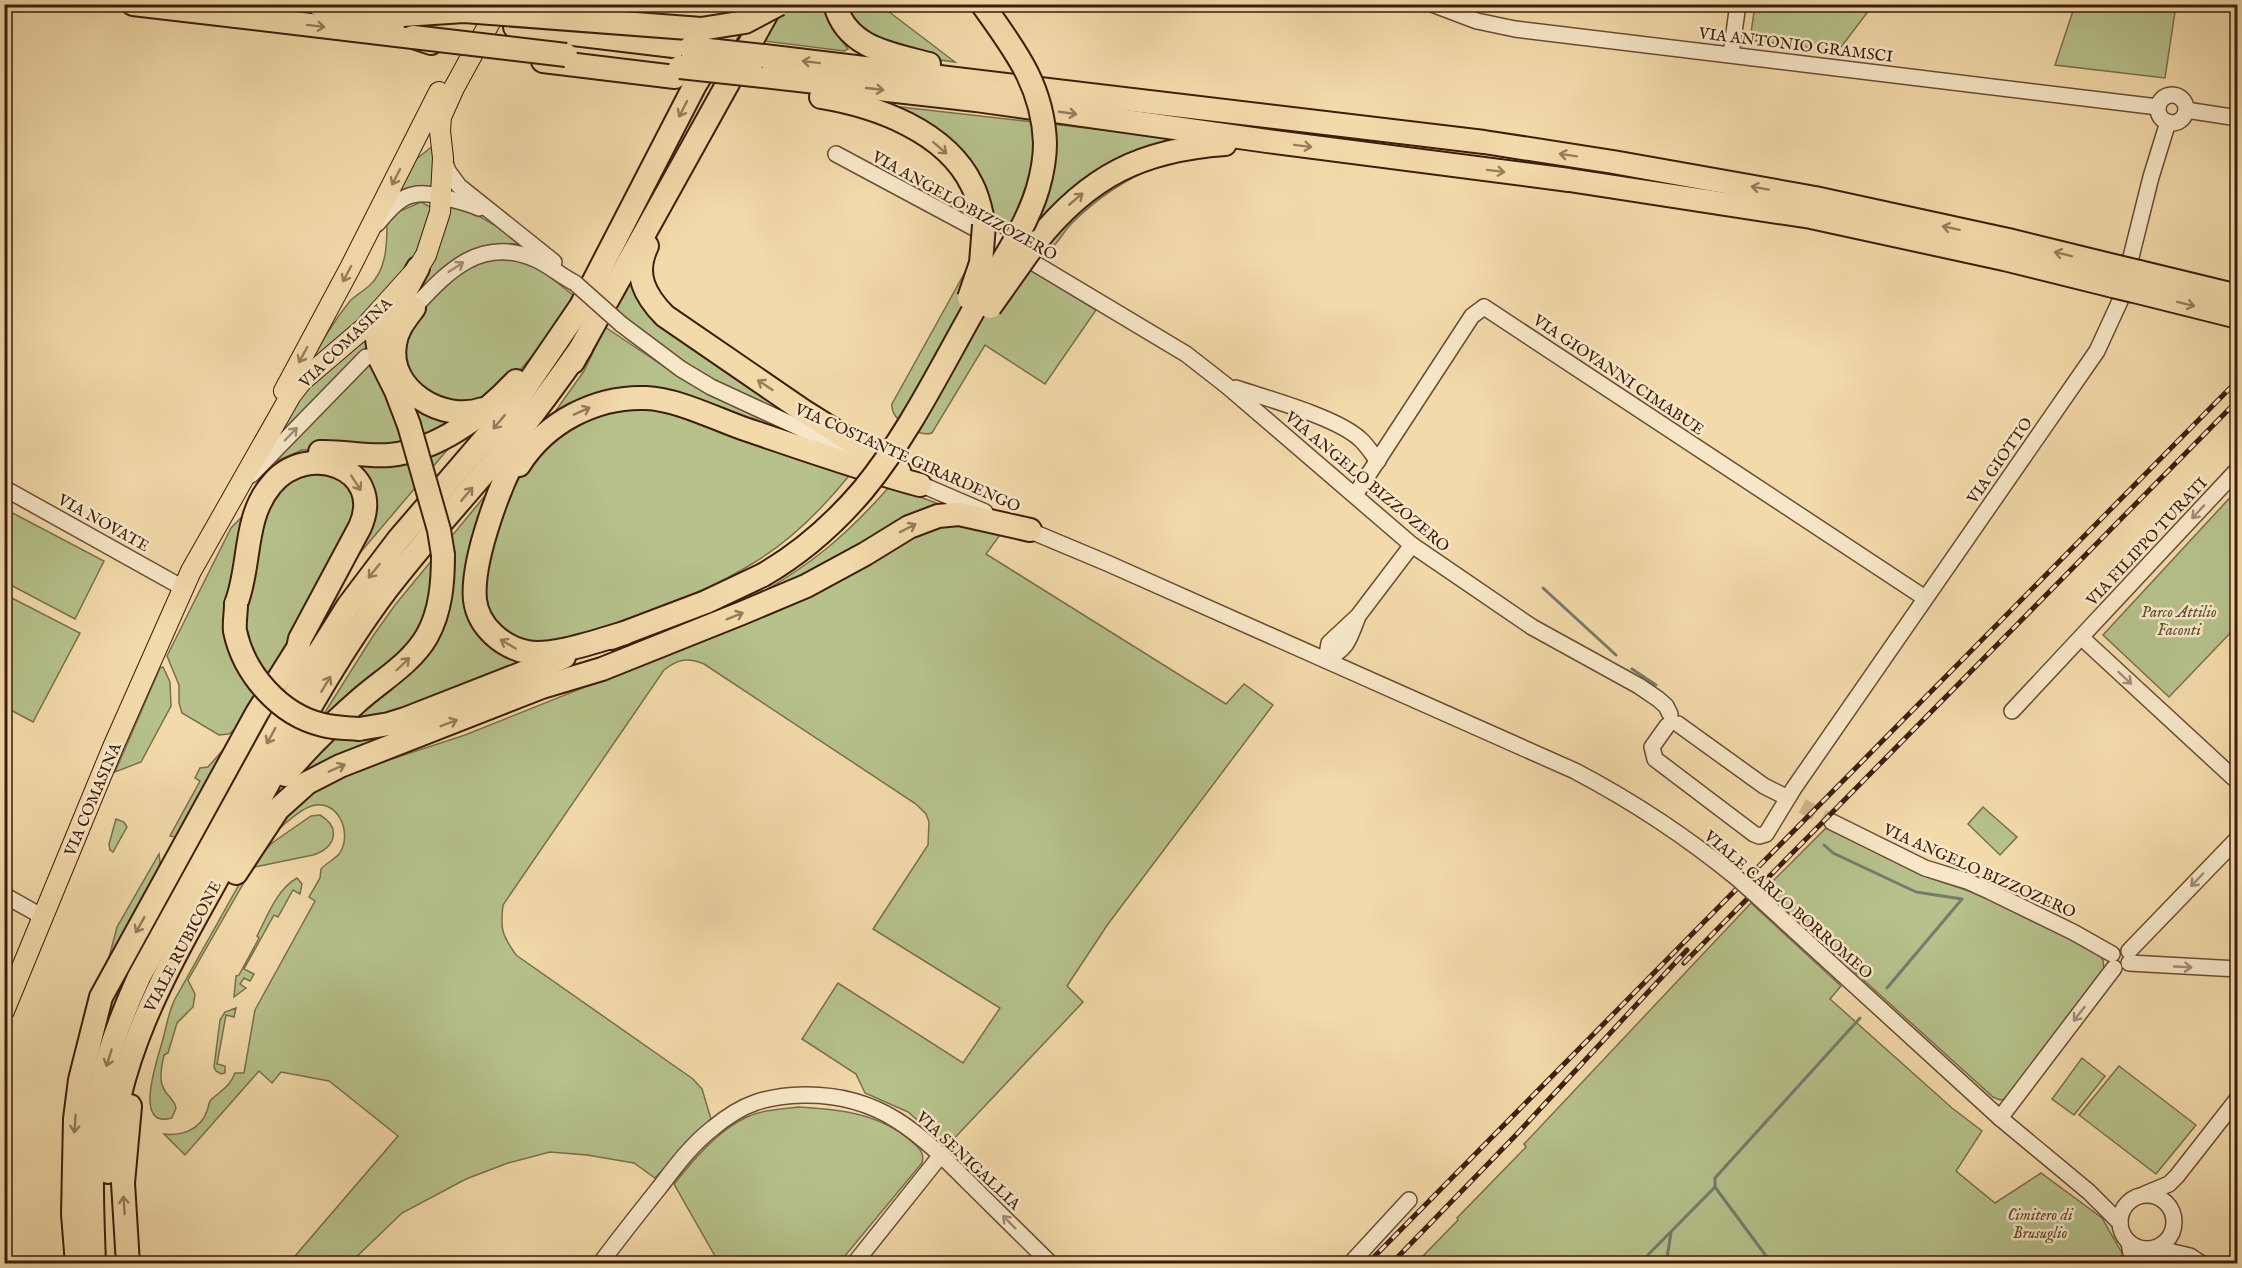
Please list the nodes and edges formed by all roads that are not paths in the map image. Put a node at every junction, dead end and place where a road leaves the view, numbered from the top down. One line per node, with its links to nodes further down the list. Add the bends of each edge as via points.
1 (133, 4): 13 (highway, one-way to 13)
2 (318, 4): 12 (highway)
3 (485, 4): 28 (main road, VIA COMASINA, one-way to 28)
4 (500, 4): 24 (main road, VIA COMASINA, via 441,117)
5 (745, 4): 35 (highway, one-way to 35, via 695,85)
6 (772, 4): 26 (highway)
7 (779, 4): 12 (highway, bridge, via 745,22 701,29 464,11)
8 (835, 4): 21 (highway, via 855,39 885,53 938,66 1304,114)
9 (982, 4): 39 (highway, bridge, via 1027,69 1038,100 1045,144 1042,168 1025,219)
10 (1738, 4): 14 (street)
11 (1441, 6): 14 (street, VIA ANTONIO GRAMSCI, via 1478,21 1515,29)
12 (403, 15): 15 (highway, bridge, via 515,27)
13 (413, 37): 15 (highway, bridge, via 566,56); 15 (highway, via 445,48 520,58)
14 (1731, 54): 17 (street, VIA ANTONIO GRAMSCI)
15 (682, 64): 16 (highway, bridge)
16 (755, 73): 21 (highway, one-way to 16); 22 (highway, one-way to 22); 39 (highway, one-way to 39, bridge, via 894,117 945,152 967,176 984,225 981,263)
17 (2158, 107): 18 (street, via 2162,98 2171,94 2180,97); 20 (street, via 2159,115)
18 (2186, 110): 19 (street); 20 (street, via 2178,121)
19 (2238, 118)
20 (2168, 122): 53 (street, VIA GIOTTO, via 2120,301 2097,351)
21 (1363, 128): 30 (highway, one-way to 21, via 2008,240 1815,198 1484,142)
22 (1266, 141): 30 (highway, one-way to 30, via 1569,180 1811,217 2004,259); 39 (highway, one-way to 22, bridge, via 1036,242 1082,194 1137,162 1178,149)
23 (836, 154): 40 (street, VIA ANGELO BIZZOZERO, via 989,236 1186,354)
24 (443, 158): 25 (main road, VIA COMASINA); 27 (street, VIA COSTANTE GIRARDENGO, via 457,183)
25 (441, 196): 27 (street, VIA COSTANTE GIRARDENGO, via 476,207); 28 (street, VIA COMASINA, via 415,193 399,200); 29 (main road, VIA COMASINA, via 435,232)
26 (665, 197): 37 (highway); 44 (highway, one-way to 26, via 726,359 652,303 640,277 640,263)
27 (513, 228): 31 (street, VIA COSTANTE GIRARDENGO, via 568,273)
28 (362, 244): 45 (main road, VIA COMASINA, one-way to 45, via 268,420)
29 (418, 268): 45 (main road, VIA COMASINA, via 363,329 302,381); 66 (highway, one-way to 29, bridge, via 297,760 395,671 422,644 432,626 441,595 443,555 439,530 409,425 377,351 379,331)
30 (2126, 279): 32 (highway); 34 (highway, one-way to 34)
31 (575, 284): 33 (street, one-way to 31, via 454,268 488,253 529,256); 44 (street, VIA COSTANTE GIRARDENGO, bridge, via 621,324 711,387)
32 (2238, 297)
33 (414, 308): 36 (street); 41 (highway, via 401,326 394,346 397,366 410,390 444,411 469,412)
34 (2238, 317)
35 (570, 323): 41 (highway); 69 (highway, one-way to 69, via 512,406 398,540 348,606 311,665)
36 (390, 333)
37 (580, 348): 48 (highway, via 513,460); 66 (highway, one-way to 37, via 360,628 387,590 513,440)
38 (366, 357): 45 (street, one-way to 38)
39 (934, 380): 51 (highway, bridge, via 887,457 849,506 802,549)
40 (1227, 386): 42 (street, VIA ANGELO BIZZOZERO, via 1346,429 1359,438); 47 (street, VIA ANGELO BIZZOZERO)
41 (490, 406): 54 (highway, via 432,444 378,455 306,452 276,467 263,483 241,538 234,582)
42 (1377, 461): 47 (street, VIA GIOVANNI CIMABUE); 53 (street, VIA GIOVANNI CIMABUE, via 1472,316 1484,307)
43 (2238, 469): 56 (street, VIA FILIPPO TURATI, one-way to 56)
44 (920, 485): 48 (highway, one-way to 44, via 536,443 562,421 603,403 649,398); 49 (street, VIA COSTANTE GIRARDENGO)
45 (240, 486): 52 (main road, VIA COMASINA, via 216,539)
46 (4, 488): 52 (street, VIA NOVATE)
47 (1355, 495): 50 (street, VIA ANGELO BIZZOZERO)
48 (499, 496): 55 (highway, one-way to 48, via 540,653 513,648 490,631 478,610 476,584)
49 (1030, 530): 57 (street, VIA COSTANTE GIRARDENGO); 58 (highway, one-way to 49, via 602,669 742,613 806,585 909,527 938,516 959,514)
50 (1412, 545): 57 (street, via 1358,616 1342,651); 60 (street, VIA ANGELO BIZZOZERO, via 1532,627 1639,686 1658,699)
51 (763, 575): 55 (highway); 58 (highway, via 699,616 602,656)
52 (185, 589): 68 (main road, VIA COMASINA, via 113,747)
53 (1925, 598): 63 (street, VIA GIOTTO)
54 (236, 604): 55 (highway, bridge, via 235,630 242,655 274,699 321,725 359,729 389,724); 61 (highway, one-way to 61, via 249,536 260,502 272,483 290,468 309,462 332,463 345,470 362,490 364,519 298,648)
55 (625, 633)
56 (2082, 638): 59 (street, VIA FILIPPO TURATI); 62 (street, one-way to 62)
57 (1326, 660): 75 (street, VIALE CARLO BORROMEO, bridge, via 1575,771 1664,822 1738,879)
58 (542, 687): 69 (highway, one-way to 58, via 214,908 278,809 307,783 340,766)
59 (2012, 711)
60 (1672, 721): 63 (street, VIA ANGELO BIZZOZERO, via 1764,786); 63 (street, VIA GIOTTO, via 1652,747 1655,759 1754,834 1769,831)
61 (239, 747): 69 (highway); 88 (highway, one-way to 88, via 101,996 80,1080 75,1119 73,1214)
62 (2238, 782)
63 (1788, 792)
64 (1832, 822): 70 (street, VIA ANGELO BIZZOZERO, via 1925,868 1989,891)
65 (2238, 838): 70 (street, one-way to 70)
66 (236, 844): 69 (highway, VIALE RUBICONE)
67 (4, 895): 68 (street)
68 (43, 917): 73 (main road, VIA COMASINA)
69 (167, 947): 72 (highway, VIALE RUBICONE); 89 (highway, VIALE RUBICONE, one-way to 89, via 128,1002 102,1081 94,1140)
70 (2121, 959): 71 (street, VIA ANGELO BIZZOZERO, one-way to 71); 75 (street, one-way to 75)
71 (2238, 969)
72 (162, 980): 90 (highway, VIALE RUBICONE, via 144,1018 116,1103 109,1145); 91 (highway, one-way to 72, via 123,1183 130,1101 159,1017)
73 (4, 1011)
74 (2238, 1098): 77 (street)
75 (2000, 1118): 78 (street, VIALE CARLO BORROMEO)
76 (941, 1155): 92 (street, VIA SENIGALLIA, via 908,1126 850,1099 778,1095 755,1102 724,1119 686,1153); 93 (street); 94 (street, VIA SENIGALLIA, one-way to 76)
77 (2177, 1176): 79 (street, via 2169,1184); 82 (street)
78 (2089, 1192): 81 (street, VIALE CARLO BORROMEO); 83 (street, VIALE CARLO BORROMEO)
79 (2145, 1194): 81 (street); 82 (street, via 2161,1198)
80 (1409, 1200): 95 (street)
81 (2127, 1203): 83 (street)
82 (2172, 1210): 84 (street)
83 (2120, 1223): 85 (street)
84 (2174, 1229): 86 (street, via 2169,1238); 87 (street)
85 (2129, 1243): 86 (street); 96 (street)
86 (2154, 1248): 87 (street); 97 (street)
87 (2196, 1259)
88 (77, 1263)
89 (94, 1263)
90 (108, 1263)
91 (128, 1263)
92 (600, 1263)
93 (854, 1263)
94 (1051, 1263)
95 (1350, 1263)
96 (2133, 1263)
97 (2143, 1263)

